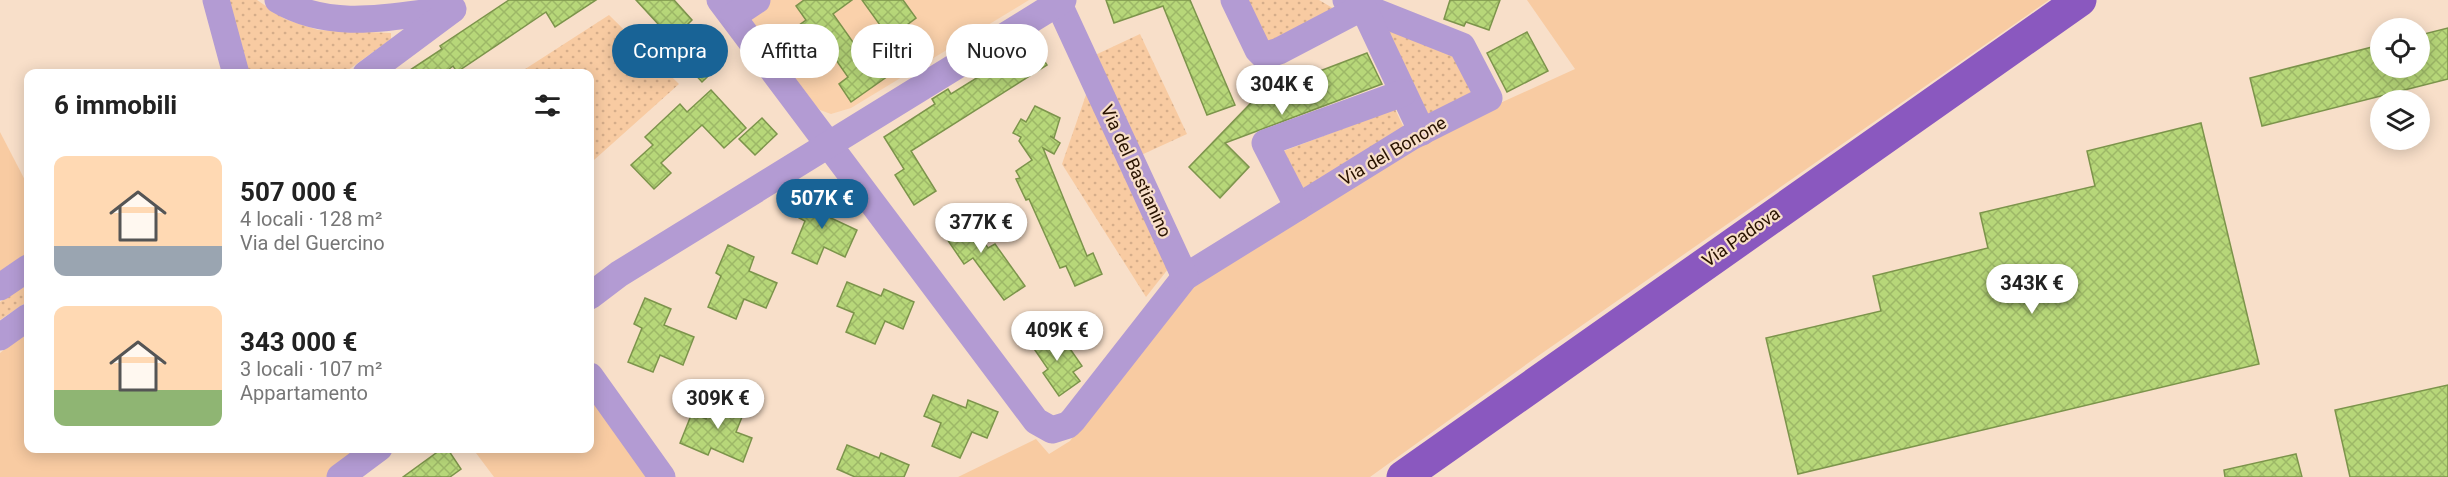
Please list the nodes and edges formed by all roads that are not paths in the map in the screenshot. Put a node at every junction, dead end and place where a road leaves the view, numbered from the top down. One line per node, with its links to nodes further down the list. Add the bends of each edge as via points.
1 (278, 0): 7 (street, via 311,16 342,20 370,20)
2 (757, 0): 8 (street)
3 (1234, 0): 6 (street, via 1264,56 1280,51)
4 (2080, 0): 27 (main road, Via Padova)
5 (1060, 1): 15 (street); 18 (street, Via del Bastianino)
6 (1354, 3): 13 (street); 14 (street, Via del Bonone, via 1461,45 1489,98)
7 (459, 4): 12 (street)
8 (727, 8): 15 (street)
9 (218, 12): 10 (street); 11 (street)
10 (215, 69)
11 (235, 69)
12 (375, 69)
13 (1404, 93): 14 (street); 16 (street, via 1265,143)
14 (1422, 132): 16 (street, Via del Bonone)
15 (828, 143): 18 (street, Via del Bonone, via 1036,421 1052,430 1068,425 1083,408); 20 (street)
16 (1298, 207): 18 (street, Via del Bonone)
17 (24, 271): 19 (street)
18 (1185, 277)
19 (0, 287)
20 (594, 293)
21 (24, 320): 22 (street)
22 (0, 337)
23 (594, 382): 26 (street)
24 (372, 453): 25 (street)
25 (340, 477)
26 (662, 477)
27 (1403, 477)

